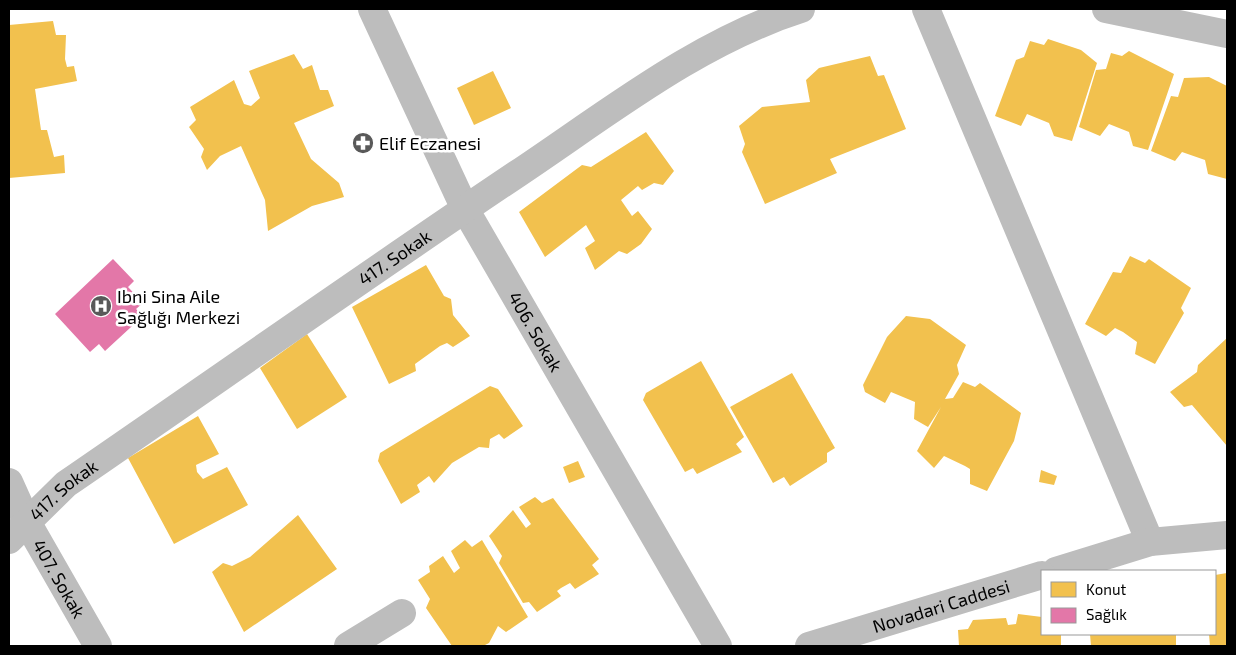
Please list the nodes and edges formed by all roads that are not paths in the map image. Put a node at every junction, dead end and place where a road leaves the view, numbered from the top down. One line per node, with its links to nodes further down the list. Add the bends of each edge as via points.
1 (372, 9): 6 (street, 406. Sokak)
2 (801, 9): 6 (street, 417. Sokak, via 770,19 677,66)
3 (926, 9): 10 (street)
4 (1106, 9): 5 (street)
5 (1222, 35)
6 (465, 209): 8 (street, 417. Sokak, via 66,484); 16 (street, 406. Sokak)
7 (9, 482): 8 (street, 407. Sokak)
8 (18, 531): 14 (street, 407. Sokak)
9 (1227, 535): 10 (street)
10 (1150, 542): 11 (street)
11 (1059, 570)
12 (1041, 575): 17 (street, Novadari Caddesi)
13 (402, 613): 15 (street)
14 (98, 646)
15 (348, 646)
16 (718, 646)
17 (809, 646)

